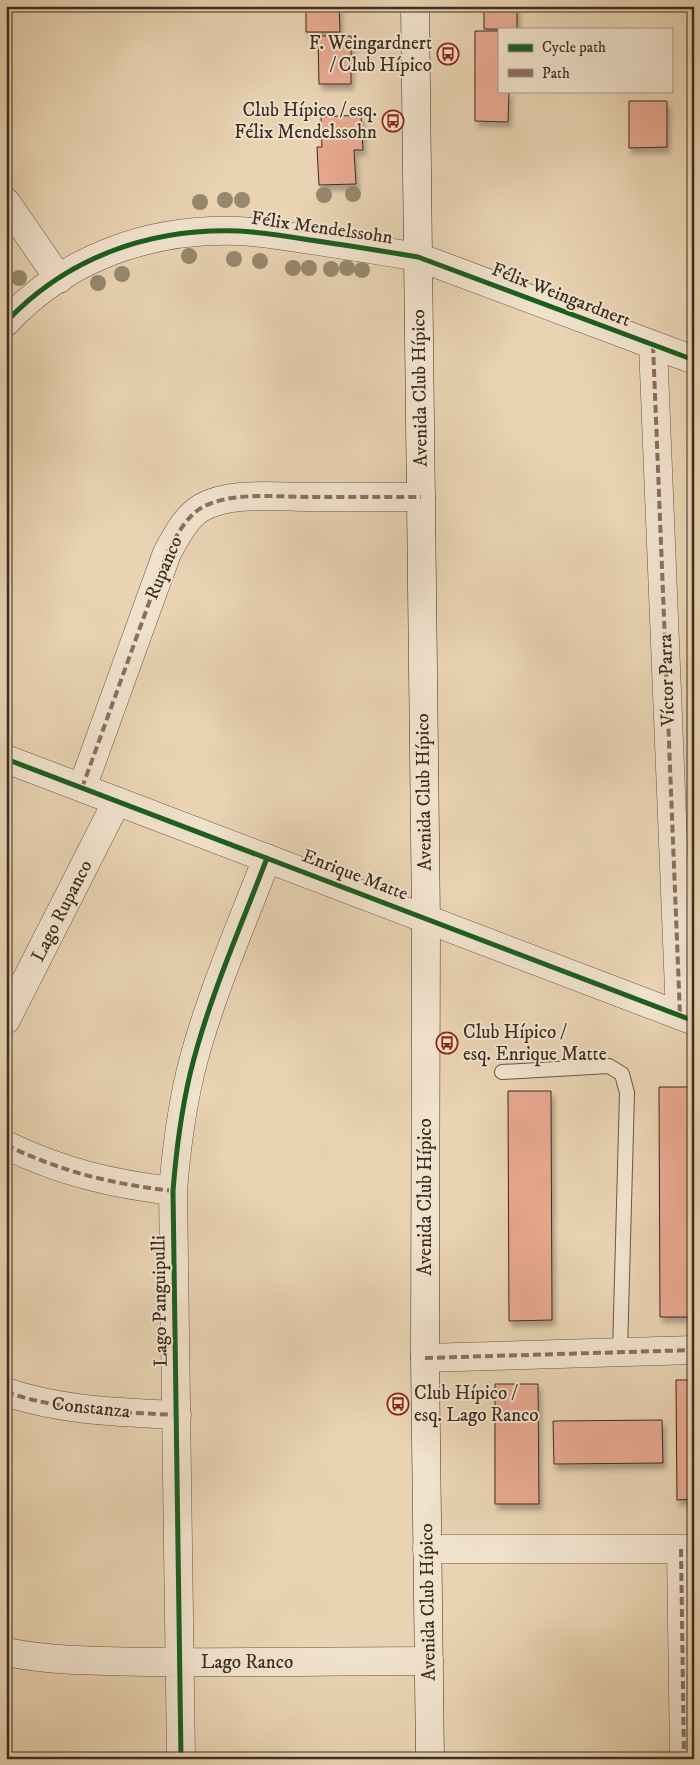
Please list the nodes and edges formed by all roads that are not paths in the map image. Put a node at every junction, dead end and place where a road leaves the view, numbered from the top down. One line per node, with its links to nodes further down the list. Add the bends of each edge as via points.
1 (415, 6): 3 (street, Avenida Club Hípico)
2 (6, 202): 4 (street)
3 (418, 257): 4 (street, Félix Mendelssohn, via 274,234 217,231 156,237 127,245 99,255); 6 (street, Félix Weingardnert); 8 (street, Avenida Club Hípico)
4 (58, 279): 5 (street, Félix Mendelssohn)
5 (6, 322)
6 (653, 345): 7 (street, Félix Weingardnert); 14 (street, Víctor Parra)
7 (694, 360)
8 (421, 497): 10 (street, Rupanco, via 232,498 201,508 178,533 167,553); 13 (street, Avenida Club Hípico)
9 (6, 759): 10 (street, Enrique Matte)
10 (82, 788): 11 (street, Enrique Matte)
11 (117, 801): 12 (street, Enrique Matte); 15 (street, Lago Rupanco)
12 (267, 858): 13 (street, Enrique Matte); 18 (street, Lago Panguipulli, via 222,975 190,1073)
13 (426, 919): 14 (street, Enrique Matte); 21 (street, Avenida Club Hípico)
14 (687, 1018)
15 (6, 1020)
16 (502, 1072): 20 (lane, via 609,1066 622,1074 627,1093)
17 (6, 1145): 18 (street, via 90,1177)
18 (173, 1191): 23 (street, Lago Panguipulli)
19 (694, 1350): 20 (street)
20 (620, 1352): 21 (street)
21 (425, 1358): 24 (street, Avenida Club Hípico)
22 (6, 1392): 23 (street, Constanza, via 59,1406 95,1411)
23 (177, 1415): 28 (street, Lago Panguipulli)
24 (427, 1549): 25 (street); 27 (street, Avenida Club Hípico)
25 (688, 1549): 31 (street)
26 (6, 1652): 28 (street, Lago Ranco, via 43,1658)
27 (429, 1661): 28 (street, Lago Ranco); 30 (street, Avenida Club Hípico)
28 (180, 1662): 29 (street, Lago Panguipulli)
29 (181, 1759)
30 (430, 1759)
31 (684, 1759)

